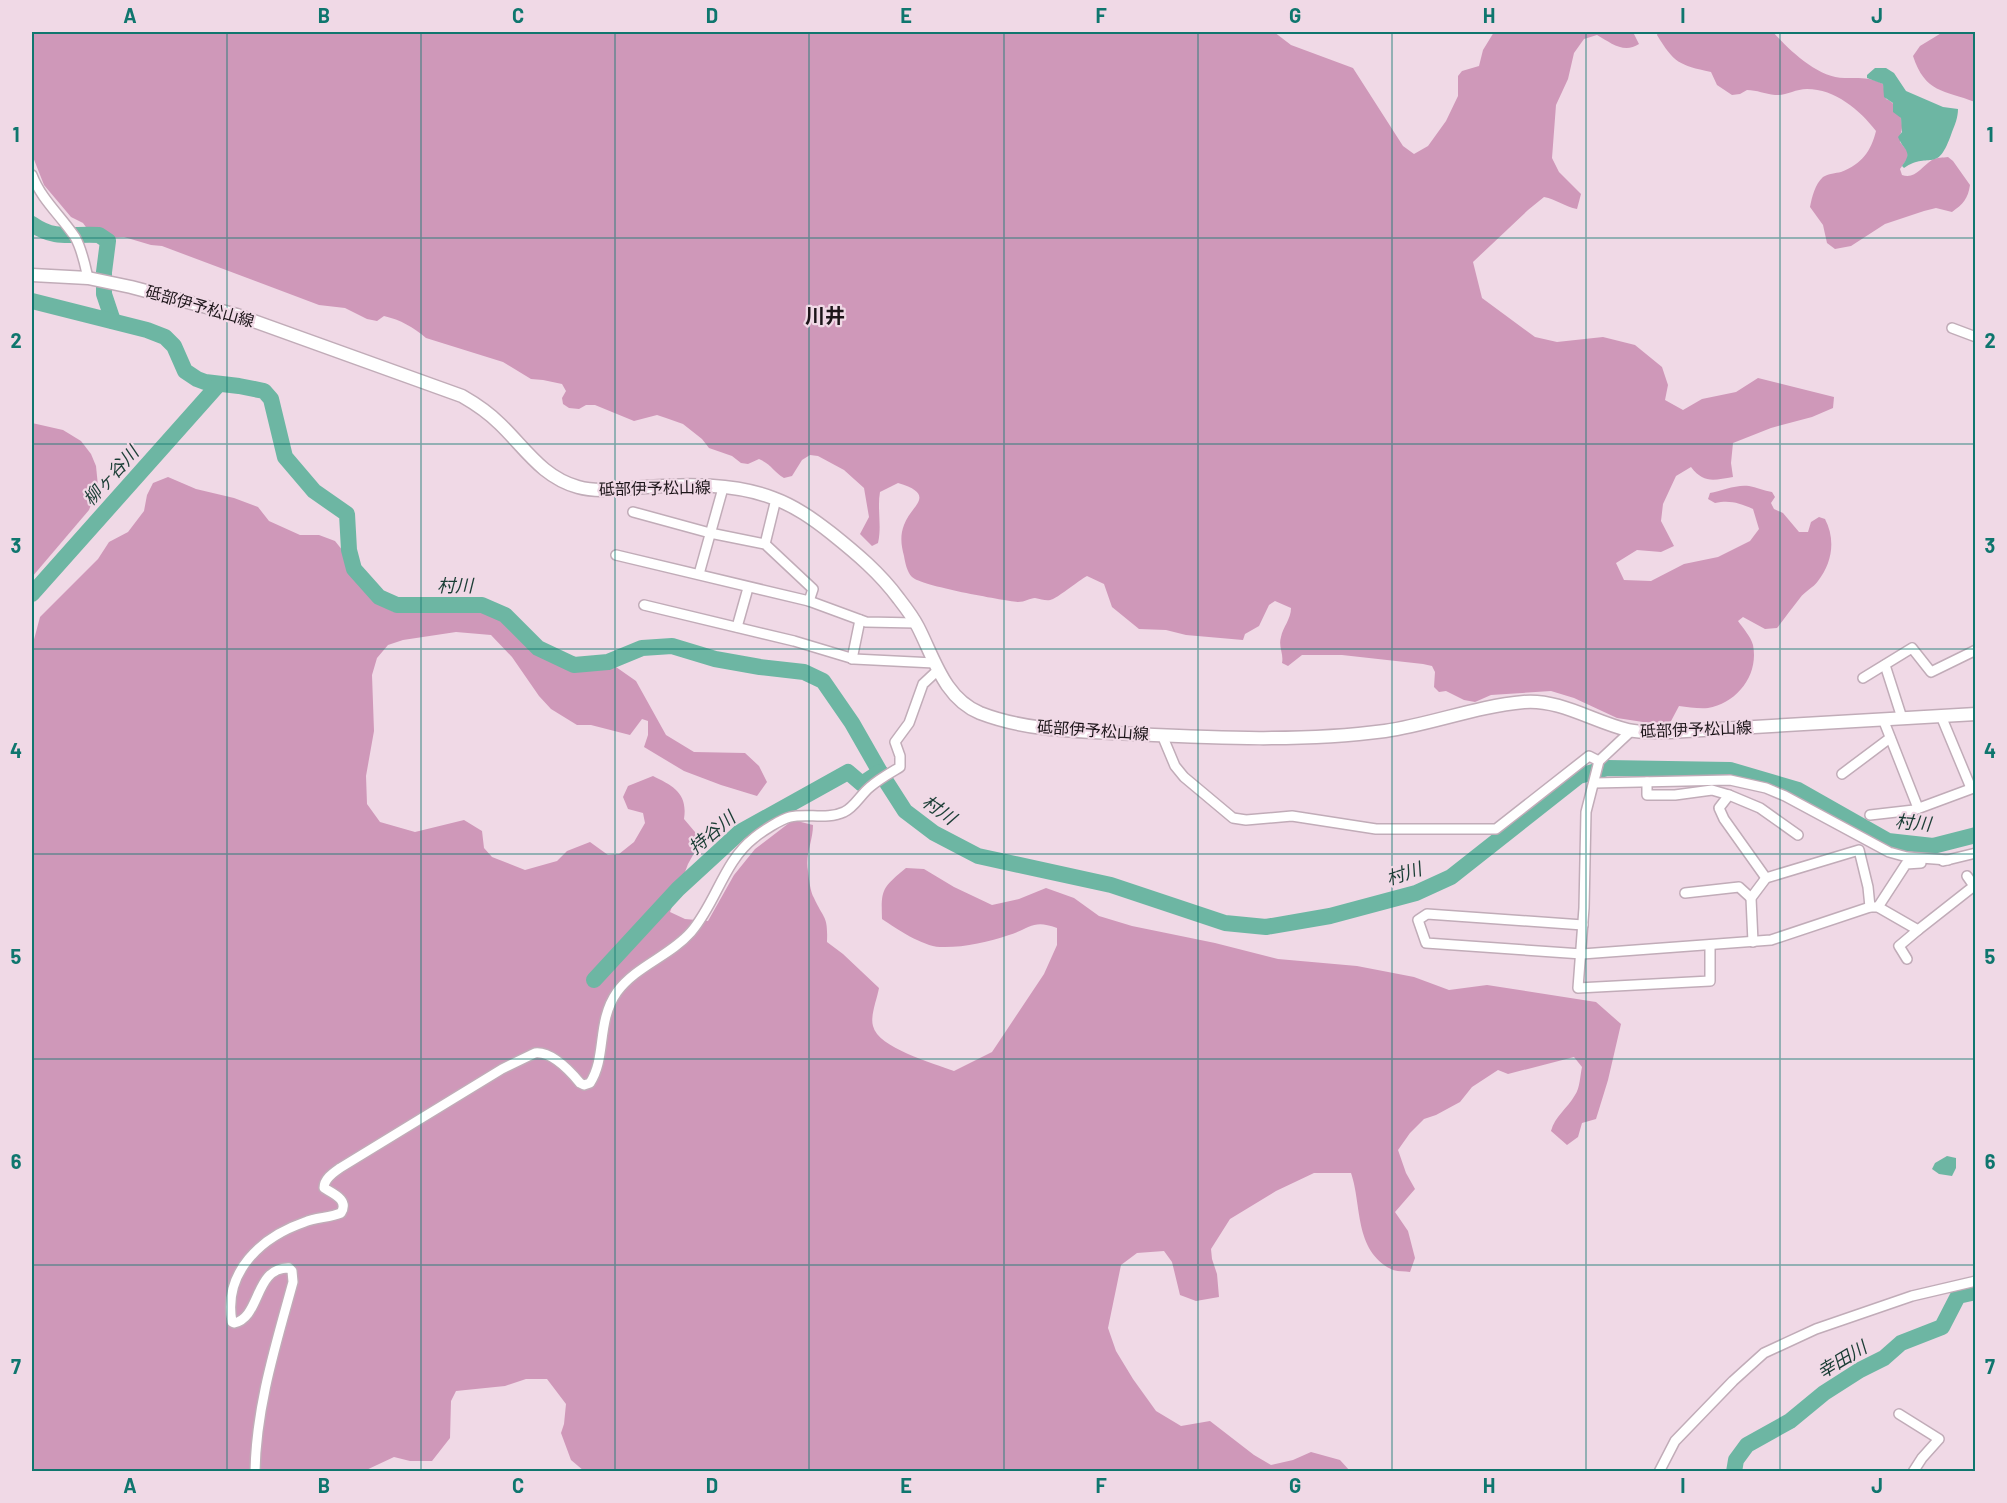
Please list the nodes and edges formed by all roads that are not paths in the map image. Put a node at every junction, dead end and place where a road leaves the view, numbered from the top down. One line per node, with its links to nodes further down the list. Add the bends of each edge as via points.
1 (32, 175): 3 (street, via 37,189 77,240)
2 (32, 275): 3 (main road, 砥部伊予松山線)
3 (88, 278): 6 (main road, 砥部伊予松山線, via 237,315 462,396 502,425 539,466 580,488)
4 (1952, 328): 5 (street)
5 (1976, 337)
6 (723, 488): 7 (main road, 砥部伊予松山線); 9 (street)
7 (776, 499): 10 (street); 17 (main road, 砥部伊予松山線, via 806,514 872,567)
8 (633, 513): 9 (street)
9 (710, 533): 10 (street); 12 (street)
10 (765, 544): 14 (street, via 813,589)
11 (615, 555): 12 (street)
12 (699, 574): 13 (street)
13 (748, 588): 14 (street); 18 (street)
14 (809, 601): 16 (street)
15 (644, 605): 18 (street)
16 (860, 620): 17 (street); 20 (street)
17 (916, 623): 22 (main road, 砥部伊予松山線)
18 (737, 627): 20 (street)
19 (1976, 650): 21 (street, via 1930,672 1912,648)
20 (852, 659): 22 (street)
21 (1885, 665): 23 (street); 26 (street)
22 (936, 666): 29 (main road, 砥部伊予松山線, via 954,694 977,712 1013,723 1054,730); 55 (street, via 923,684 909,723 895,742 900,767 869,788 845,812 825,817 789,817 754,838 730,865 711,904 691,932 618,991 604,1021 596,1074 590,1083 580,1083 550,1055 541,1052 502,1069 340,1168 324,1188 339,1197 344,1210 286,1230 264,1244 240,1269 231,1297 234,1323 247,1316 257,1293 273,1272 289,1268 293,1282 268,1373)
23 (1863, 678)
24 (1976, 714): 25 (main road, 砥部伊予松山線)
25 (1941, 716): 26 (main road, 砥部伊予松山線); 35 (street)
26 (1902, 718): 27 (main road, 砥部伊予松山線)
27 (1882, 719): 28 (main road, 砥部伊予松山線); 30 (street)
28 (1631, 731): 29 (main road, 砥部伊予松山線, via 1556,705 1528,701 1419,726 1334,737); 31 (street)
29 (1162, 735): 31 (street, via 1184,777 1233,818 1292,816 1376,829 1496,829 1589,756)
30 (1890, 738): 32 (street); 37 (street)
31 (1599, 760): 33 (street)
32 (1842, 774)
33 (1595, 781): 34 (street); 47 (street, via 1586,812)
34 (1647, 782): 36 (street, via 1647,795 1712,790); 41 (street, via 1730,780 1758,786 1785,796 1889,852)
35 (1973, 788): 37 (street)
36 (1729, 795): 39 (street, via 1760,808); 43 (street, via 1719,808)
37 (1918, 808): 38 (street)
38 (1870, 815)
39 (1798, 835)
40 (1976, 853): 41 (street)
41 (1948, 860): 46 (street, via 1906,864)
42 (1967, 876): 48 (street, via 1974,886)
43 (1766, 878): 45 (street); 46 (street, via 1859,850)
44 (1685, 893): 45 (street, via 1739,887)
45 (1751, 898): 49 (street)
46 (1874, 907): 48 (street); 49 (street, via 1771,940)
47 (1583, 926): 51 (street); 51 (street, via 1427,914 1418,920 1426,943)
48 (1918, 930): 52 (street, via 1899,945)
49 (1753, 942): 50 (street)
50 (1710, 945): 51 (street); 51 (street, via 1710,981 1578,988)
51 (1582, 954)
52 (1907, 958)
53 (1976, 1281): 56 (street, via 1912,1296 1816,1329 1764,1353 1675,1441)
54 (1899, 1414): 57 (street, via 1939,1439)
55 (255, 1472)
56 (1659, 1472)
57 (1912, 1472)

